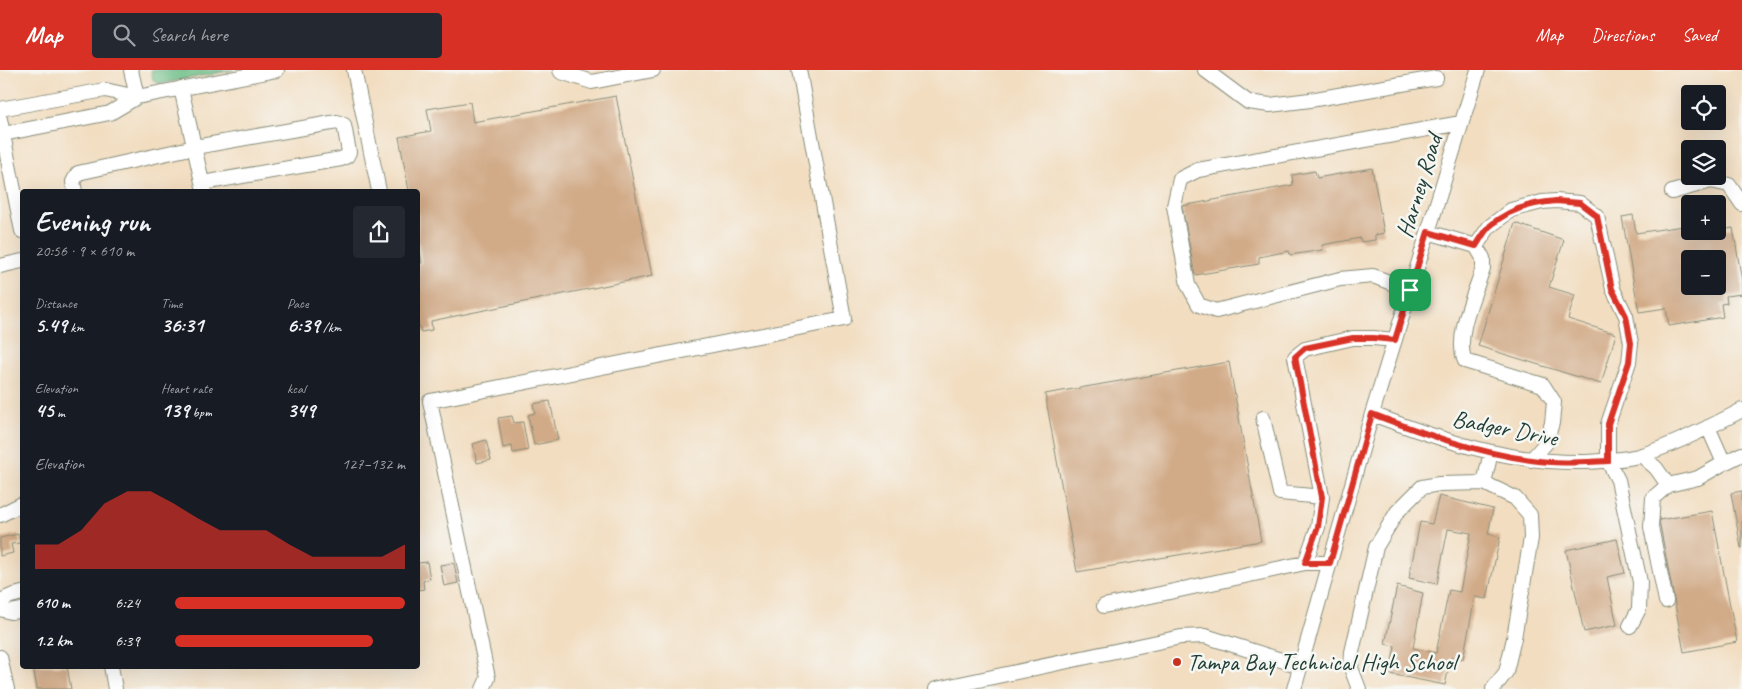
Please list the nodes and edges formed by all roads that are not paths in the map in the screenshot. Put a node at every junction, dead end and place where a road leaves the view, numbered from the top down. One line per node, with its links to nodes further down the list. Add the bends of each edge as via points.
1 (131, 70): 11 (street)
2 (277, 70): 10 (street)
3 (354, 70): 20 (street)
4 (560, 70): 5 (street, via 592,82)
5 (653, 70)
6 (799, 70): 59 (street, via 844,319 430,401 488,678)
7 (1205, 70): 9 (street, via 1248,102 1270,105)
8 (1478, 70): 14 (street, Harney Road)
9 (1436, 78)
10 (181, 88): 11 (street); 16 (street)
11 (137, 97): 12 (street, via 105,90); 15 (street, via 110,113)
12 (0, 109)
13 (0, 119): 15 (street)
14 (1461, 123): 24 (street, Harney Road); 28 (street, via 1198,170 1180,179 1174,206 1188,285 1199,305 1216,311 1340,279 1373,276)
15 (3, 134): 17 (street)
16 (195, 147): 18 (street); 18 (street, via 337,122 344,125 347,156); 19 (street, via 78,172 73,182)
17 (4, 157): 23 (street)
18 (204, 187)
19 (75, 189)
20 (379, 189)
21 (1672, 192): 22 (street, via 1711,181 1729,185)
22 (1742, 204)
23 (20, 223)
24 (1428, 232): 25 (street); 28 (street, Harney Road)
25 (1476, 246): 37 (street, via 1483,258 1483,268 1461,335 1461,352 1465,361 1543,385 1554,402 1552,423 1546,443); 38 (street, via 1489,227 1511,210 1542,202 1580,203 1597,216 1612,289 1626,316 1631,343 1629,362 1608,424)
26 (20, 261): 27 (street)
27 (0, 266)
28 (1410, 290): 29 (street, Harney Road)
29 (1395, 340): 31 (street, Harney Road); 42 (street, via 1353,338 1305,348 1295,357)
30 (1742, 410): 33 (street, Badger Drive)
31 (1372, 414): 34 (street, Badger Drive); 46 (street, Harney Road)
32 (1262, 418): 42 (street, via 1280,493)
33 (1708, 427): 36 (street, Badger Drive); 39 (street)
34 (1491, 452): 37 (street, Badger Drive); 40 (street)
35 (1742, 454): 39 (street)
36 (1641, 455): 38 (street, Badger Drive); 41 (street)
37 (1531, 460): 38 (street, Badger Drive)
38 (1608, 461): 53 (street, via 1618,480 1640,582 1639,609)
39 (1724, 463): 41 (street, via 1698,478)
40 (1484, 483): 62 (street, via 1422,487 1397,512 1376,547 1352,652 1351,668); 63 (street, via 1515,498 1530,515 1531,538 1514,638 1506,672)
41 (1668, 485): 49 (street, via 1653,498 1651,527)
42 (1322, 497): 45 (street, via 1318,527)
43 (20, 505): 44 (street)
44 (0, 515)
45 (1305, 563): 46 (street); 50 (street)
46 (1330, 563): 55 (street, Harney Road)
47 (20, 594): 48 (street)
48 (0, 601)
49 (1666, 601)
50 (1104, 606)
51 (0, 609): 52 (street)
52 (20, 610)
53 (1630, 626)
54 (0, 657): 57 (street)
55 (1300, 666): 60 (street, via 1205,636 1181,637); 61 (street, Harney Road)
56 (112, 669): 58 (street)
57 (6, 689)
58 (115, 689)
59 (483, 689)
60 (936, 689)
61 (1294, 689)
62 (1359, 689)
63 (1493, 689)

